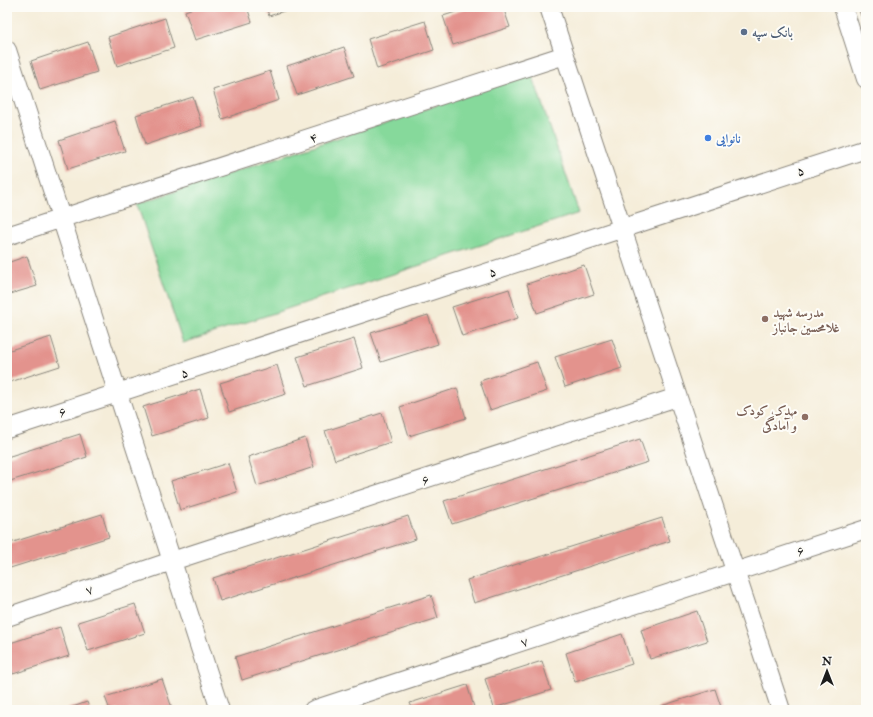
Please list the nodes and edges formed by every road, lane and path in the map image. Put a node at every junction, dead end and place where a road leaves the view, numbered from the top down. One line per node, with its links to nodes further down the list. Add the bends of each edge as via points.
1 (549, 7): 4 (street)
2 (843, 7): 5 (street)
3 (7, 50): 7 (street)
4 (565, 55): 7 (street, ۴); 8 (street)
5 (866, 78)
6 (866, 149): 8 (street, ۵)
7 (61, 218): 9 (street); 10 (street)
8 (622, 229): 10 (street, ۵); 11 (street)
9 (7, 236)
10 (118, 393): 12 (street, ۶); 14 (street)
11 (677, 397): 14 (street, ۶); 15 (street)
12 (7, 429)
13 (866, 529): 15 (street, ۶)
14 (172, 561): 16 (street, ۷); 17 (street)
15 (735, 572): 18 (street, ۷); 19 (street)
16 (7, 617)
17 (220, 710)
18 (313, 710)
19 (780, 710)

